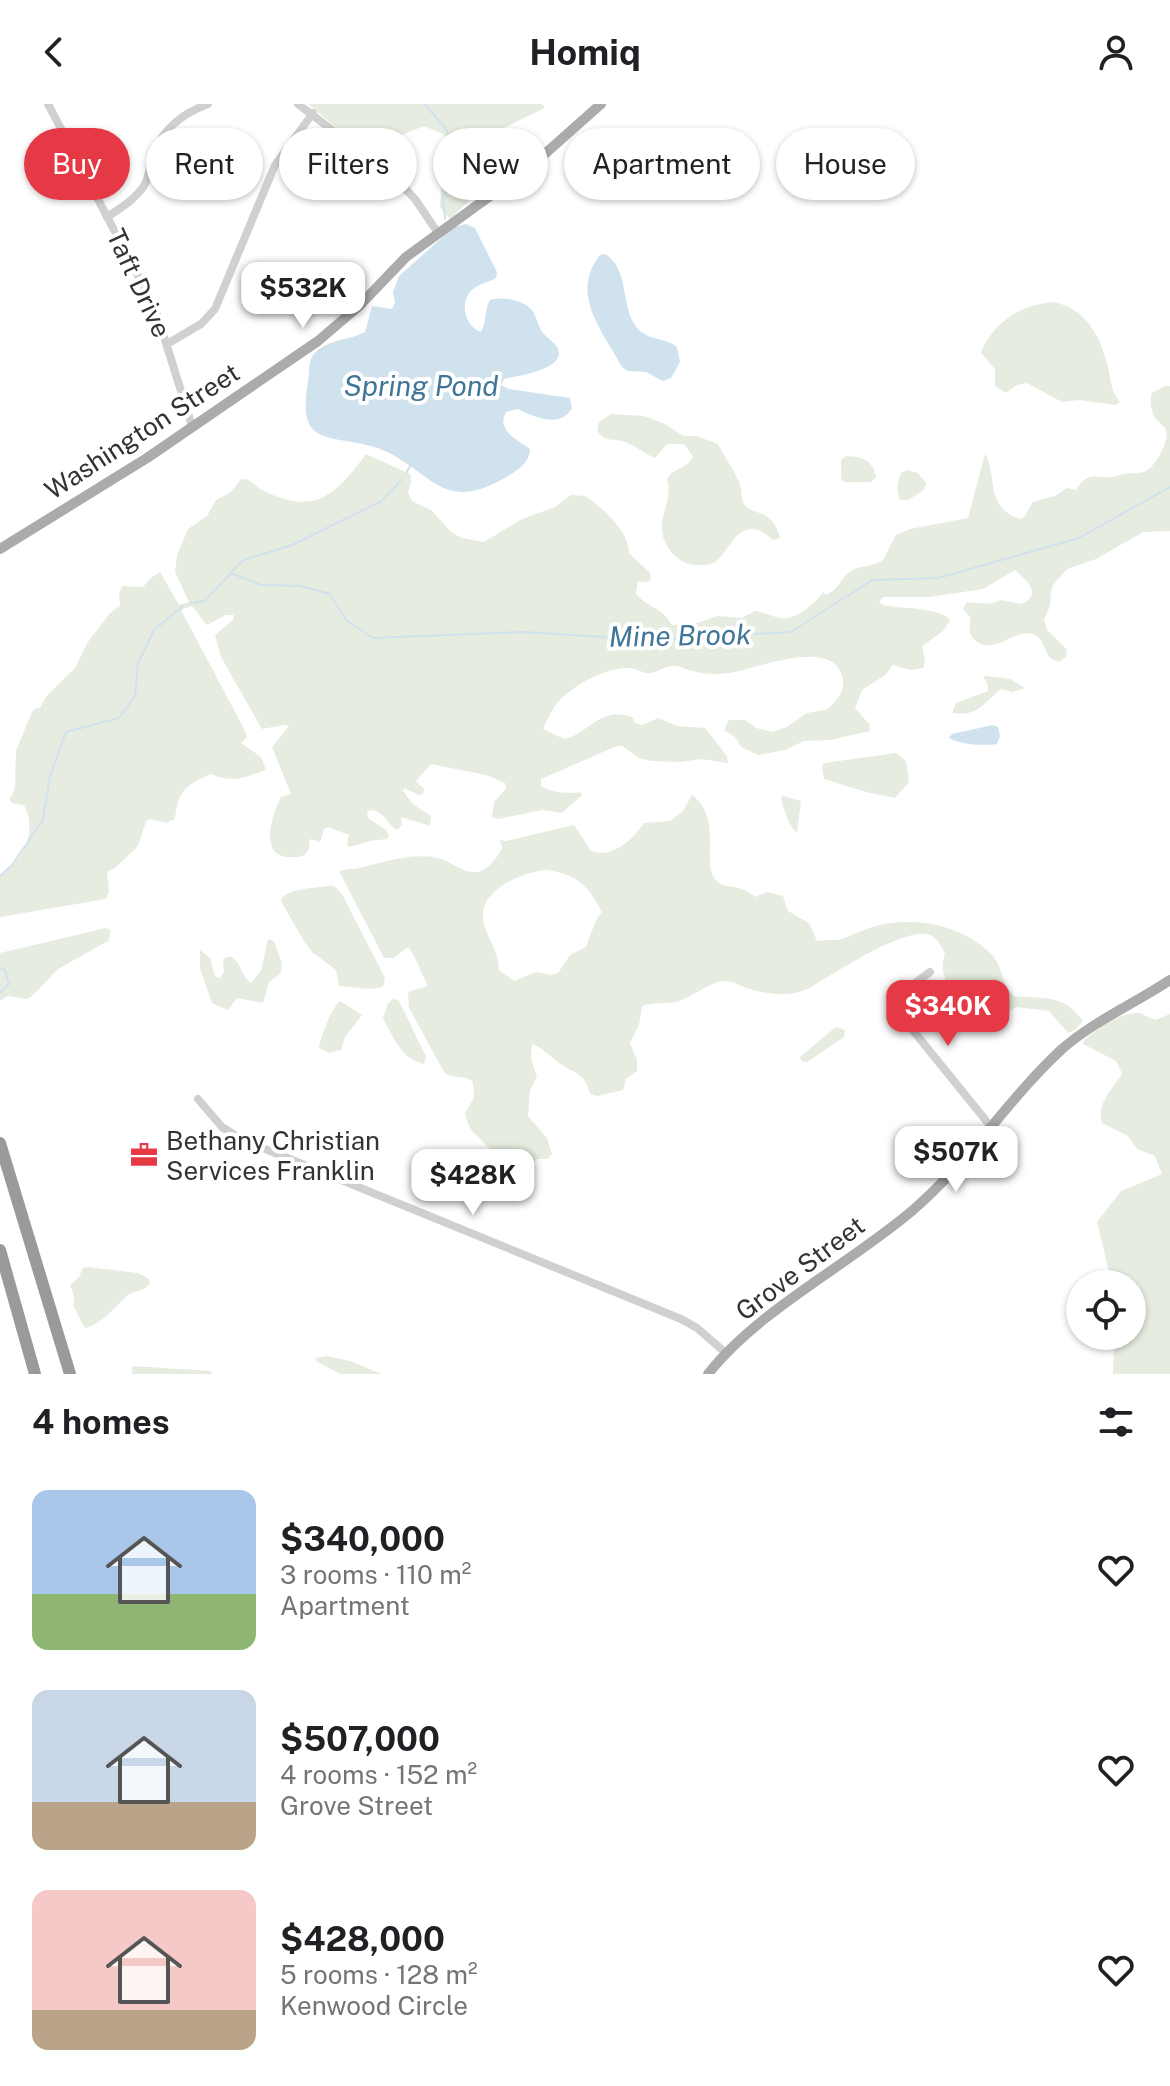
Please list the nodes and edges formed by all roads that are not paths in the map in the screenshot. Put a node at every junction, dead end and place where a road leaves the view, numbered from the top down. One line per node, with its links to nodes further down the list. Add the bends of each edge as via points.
1 (48, 104): 6 (street, Taft Drive)
2 (208, 104): 6 (street, via 171,127 159,142 144,185)
3 (298, 104): 5 (street)
4 (601, 104): 7 (main road, Washington Street, via 530,167)
5 (313, 113): 7 (street, via 402,185); 8 (street, via 275,165 215,309)
6 (107, 217): 8 (street, Taft Drive, via 155,308)
7 (438, 233): 9 (main road, Washington Street, via 327,334)
8 (167, 344): 9 (street, Taft Drive)
9 (192, 426): 10 (main road, Washington Street)
10 (0, 549)
11 (930, 972): 14 (street, via 892,1000 894,1007)
12 (1170, 980): 14 (main road, Grove Street, via 1062,1050)
13 (198, 1099): 17 (street, via 222,1127 241,1139 681,1319)
14 (992, 1128): 17 (main road, Grove Street, via 913,1210)
15 (0, 1143): 19 (highway)
16 (0, 1250): 18 (highway)
17 (727, 1354): 20 (main road, Grove Street)
18 (35, 1374)
19 (70, 1374)
20 (708, 1374)

